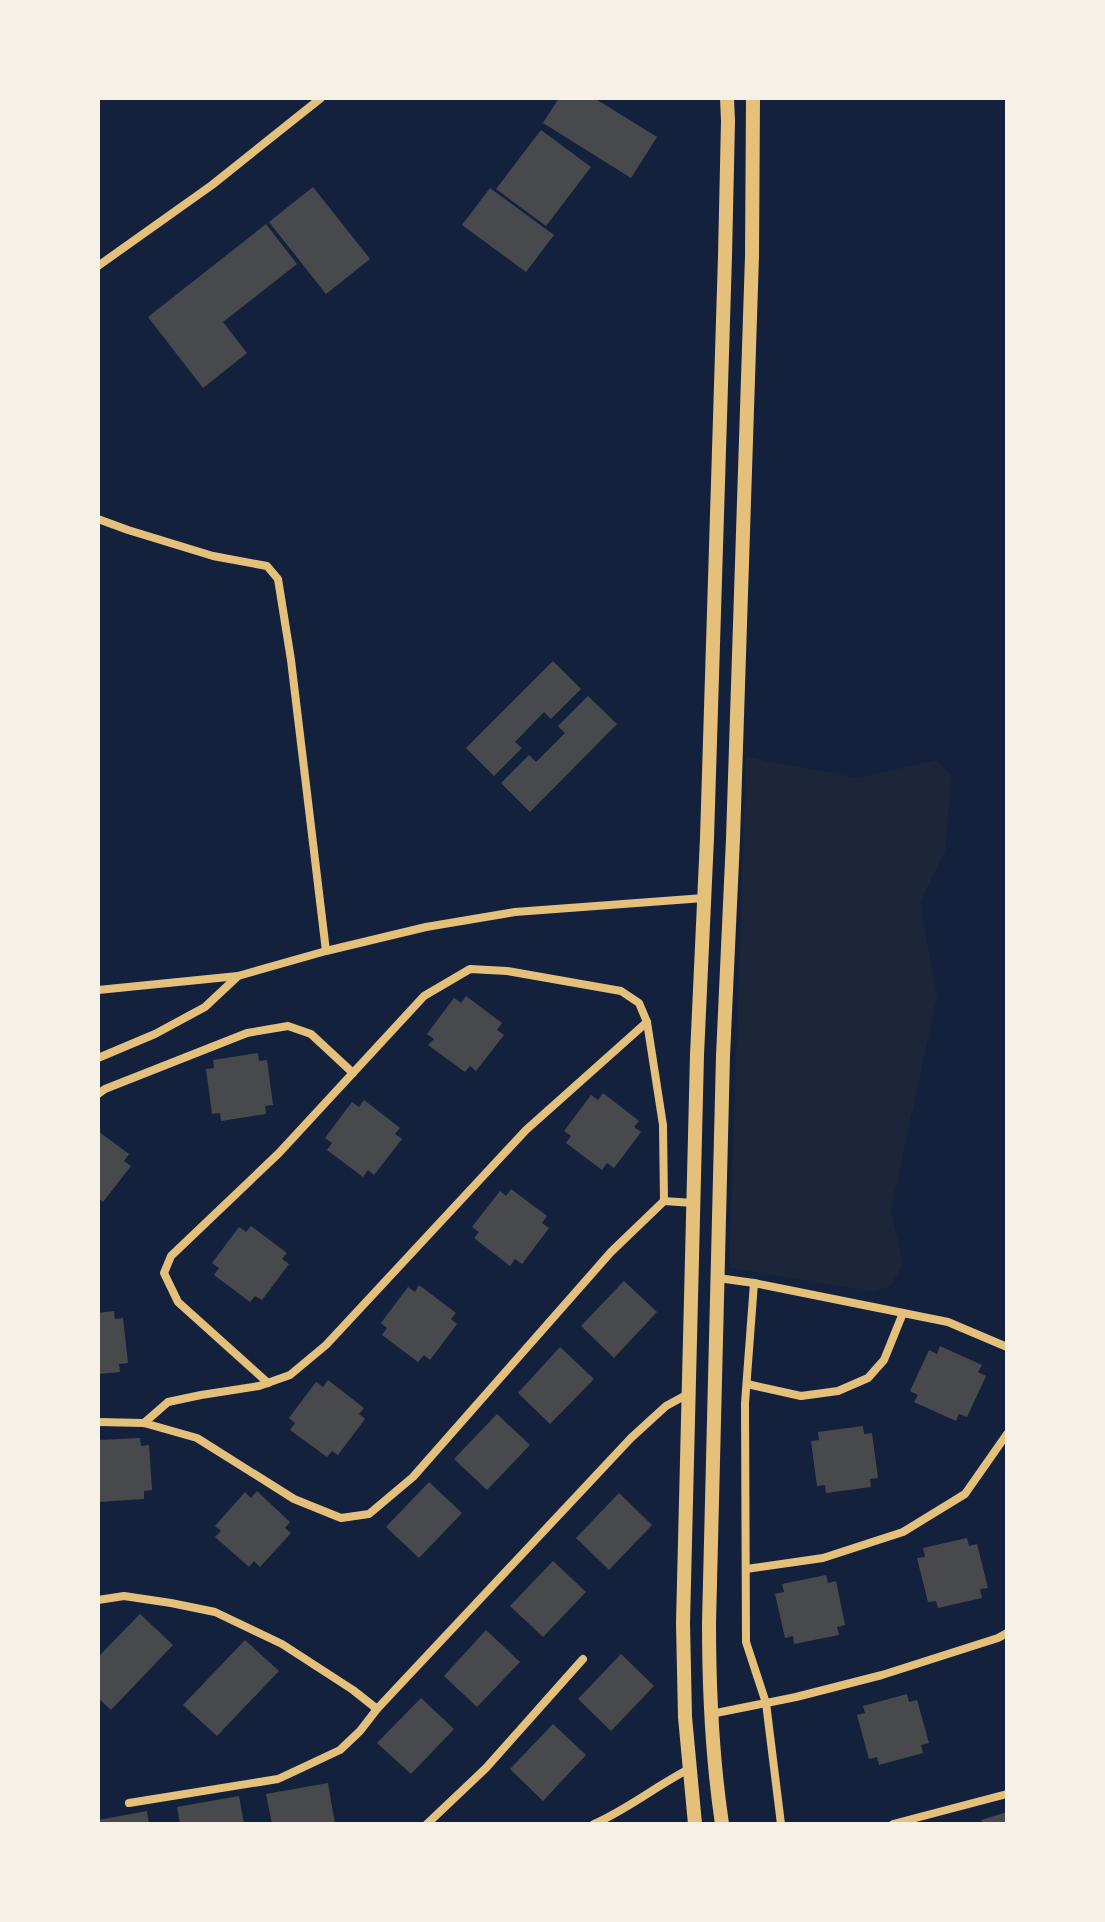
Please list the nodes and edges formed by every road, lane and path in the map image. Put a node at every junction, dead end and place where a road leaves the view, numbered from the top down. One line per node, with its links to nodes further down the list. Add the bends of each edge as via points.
1 (321, 98): 4 (street)
2 (727, 98): 7 (street)
3 (753, 98): 6 (street)
4 (98, 266)
5 (98, 519): 8 (street, via 213,556 267,566 278,579)
6 (731, 896): 7 (street); 17 (street)
7 (704, 898): 8 (street, via 515,912); 16 (street)
8 (326, 951): 9 (street)
9 (238, 976): 10 (street); 12 (street, via 205,1007)
10 (98, 990)
11 (647, 1022): 13 (street, via 639,1003 621,991 470,969 424,996); 15 (street, via 663,1125); 22 (street, via 526,1130 326,1345 290,1375)
12 (98, 1058)
13 (353, 1073): 14 (street, via 311,1034 288,1026 247,1033); 22 (street, via 171,1256 164,1273 178,1302)
14 (98, 1094)
15 (664, 1201): 16 (street); 26 (street, via 611,1252 413,1477 369,1514 341,1518 317,1509 197,1438)
16 (693, 1203): 17 (street); 24 (street)
17 (720, 1204): 18 (street)
18 (718, 1278): 19 (street); 34 (street)
19 (754, 1283): 20 (street); 23 (street)
20 (903, 1313): 21 (street, via 948,1322); 23 (street, via 884,1360 868,1378 838,1391 801,1396)
21 (1007, 1347)
22 (268, 1383): 26 (street, via 168,1402)
23 (747, 1384): 28 (street)
24 (688, 1394): 33 (street, via 631,1438); 35 (street, via 683,1681)
25 (98, 1422): 26 (street)
26 (144, 1423)
27 (1007, 1434): 28 (street, via 965,1494 903,1532 823,1558)
28 (746, 1569): 32 (street, via 746,1642)
29 (98, 1600): 33 (street, via 124,1596 215,1612 282,1644)
30 (1007, 1633): 32 (street, via 882,1675)
31 (583, 1659): 38 (street, via 486,1768)
32 (766, 1703): 34 (street); 42 (street)
33 (377, 1709): 37 (street, via 340,1750 278,1779)
34 (711, 1714): 41 (street)
35 (689, 1769): 39 (street); 40 (street)
36 (1007, 1794): 43 (street)
37 (129, 1803)
38 (427, 1824)
39 (594, 1824)
40 (695, 1824)
41 (722, 1824)
42 (781, 1824)
43 (893, 1824)

